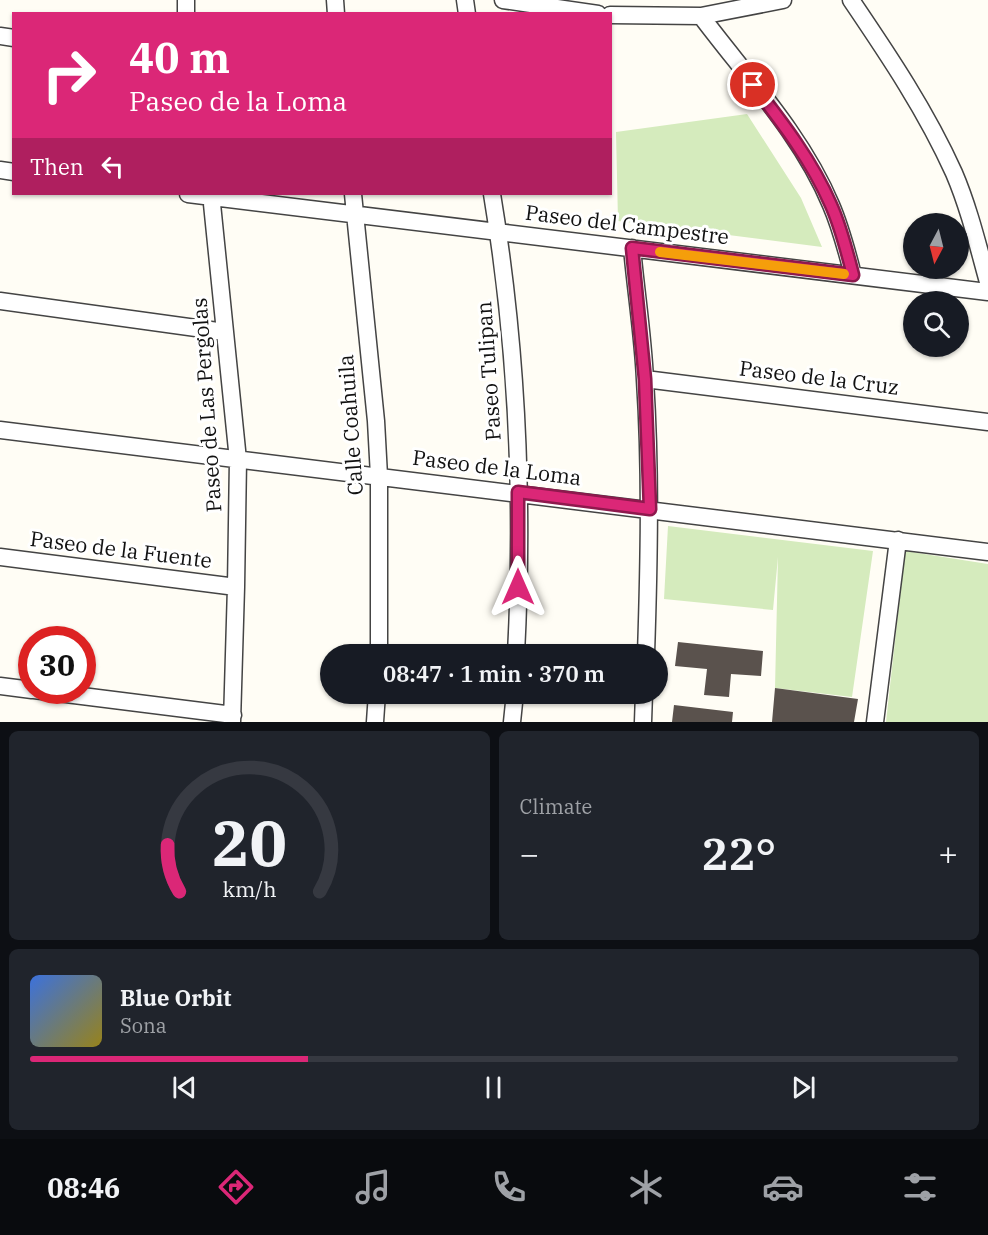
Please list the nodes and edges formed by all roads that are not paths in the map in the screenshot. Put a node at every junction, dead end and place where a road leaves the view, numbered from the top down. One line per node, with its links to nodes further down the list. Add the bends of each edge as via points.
1 (503, 0): 4 (street)
2 (783, 0): 6 (street)
3 (851, 0): 14 (street, via 906,82 942,148 968,211)
4 (584, 12)
5 (612, 15): 6 (street)
6 (700, 16): 13 (street, via 780,119 821,184 832,206)
7 (211, 195): 10 (street, Paseo del Campestre); 17 (street, Paseo de Las Pergolas)
8 (353, 195): 10 (street, Calle Coahuila)
9 (492, 195): 11 (street, Paseo Tulipan)
10 (356, 214): 11 (street, Paseo del Campestre); 22 (street, Calle Coahuila)
11 (498, 232): 12 (street, Paseo del Campestre); 23 (street, Paseo Tulipan, via 514,370)
12 (632, 248): 13 (street, Paseo del Campestre); 18 (street)
13 (853, 275): 15 (street, Paseo del Campestre)
14 (988, 282)
15 (988, 292)
16 (0, 301): 17 (street)
17 (225, 332): 21 (street, Paseo de Las Pergolas)
18 (645, 379): 19 (street, Paseo de la Cruz); 24 (street)
19 (988, 422)
20 (0, 430): 21 (street, Paseo de la Loma)
21 (238, 460): 22 (street, Paseo de la Loma); 28 (street, Paseo de Las Pergolas)
22 (379, 476): 23 (street, Paseo de la Loma); 29 (street, Calle Coahuila)
23 (518, 492): 24 (street, Paseo de la Loma); 30 (street, Paseo Tulipan)
24 (650, 509): 25 (street, Paseo de la Loma); 31 (street)
25 (898, 540): 26 (street, Paseo de la Loma); 42 (street)
26 (988, 552)
27 (0, 557): 28 (street, Paseo de la Fuente)
28 (236, 587): 38 (street, Paseo de Las Pergolas)
29 (379, 644)
30 (516, 644)
31 (646, 644)
32 (0, 686): 33 (street)
33 (18, 688)
34 (96, 699): 38 (street)
35 (376, 704): 39 (street)
36 (513, 704): 40 (street)
37 (644, 704): 41 (street)
38 (232, 718)
39 (375, 722)
40 (512, 722)
41 (643, 722)
42 (875, 722)

